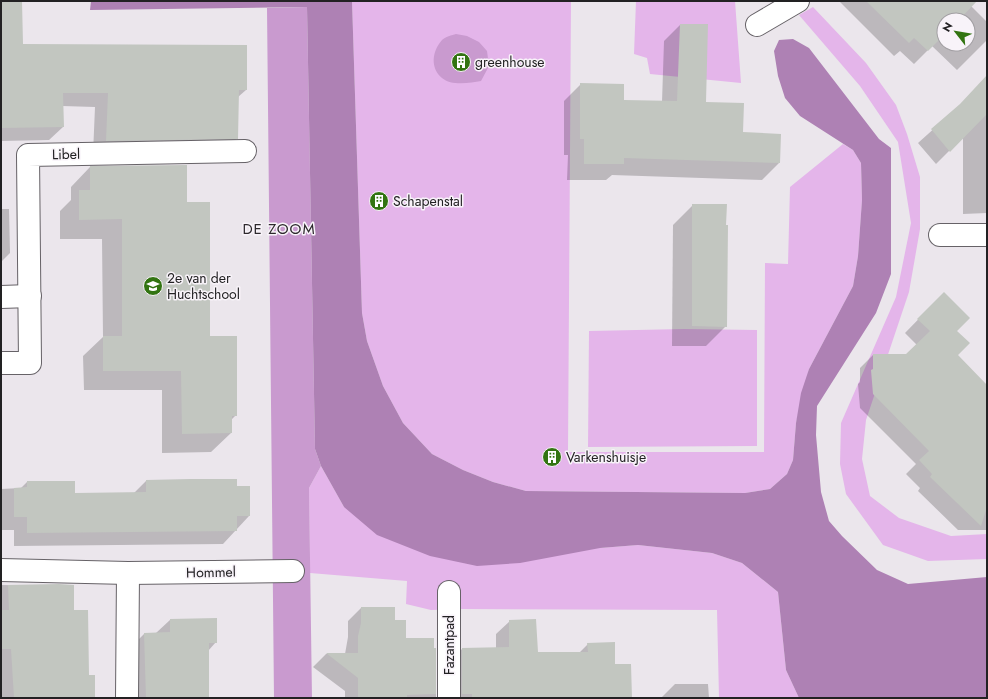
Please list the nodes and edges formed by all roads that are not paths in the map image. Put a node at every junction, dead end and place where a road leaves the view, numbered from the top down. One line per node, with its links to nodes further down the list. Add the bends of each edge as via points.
1 (798, 1): 2 (street)
2 (757, 25)
3 (245, 151): 6 (street, Libel, via 28,155)
4 (940, 235): 5 (street)
5 (987, 235)
6 (30, 296): 7 (street); 8 (street, Libel, via 30,363)
7 (1, 297)
8 (1, 363)
9 (1, 570): 11 (street, Hommel)
10 (293, 571): 11 (street, Hommel)
11 (128, 573): 13 (street)
12 (449, 592): 14 (street, Fazantpad)
13 (127, 698)
14 (449, 698)

